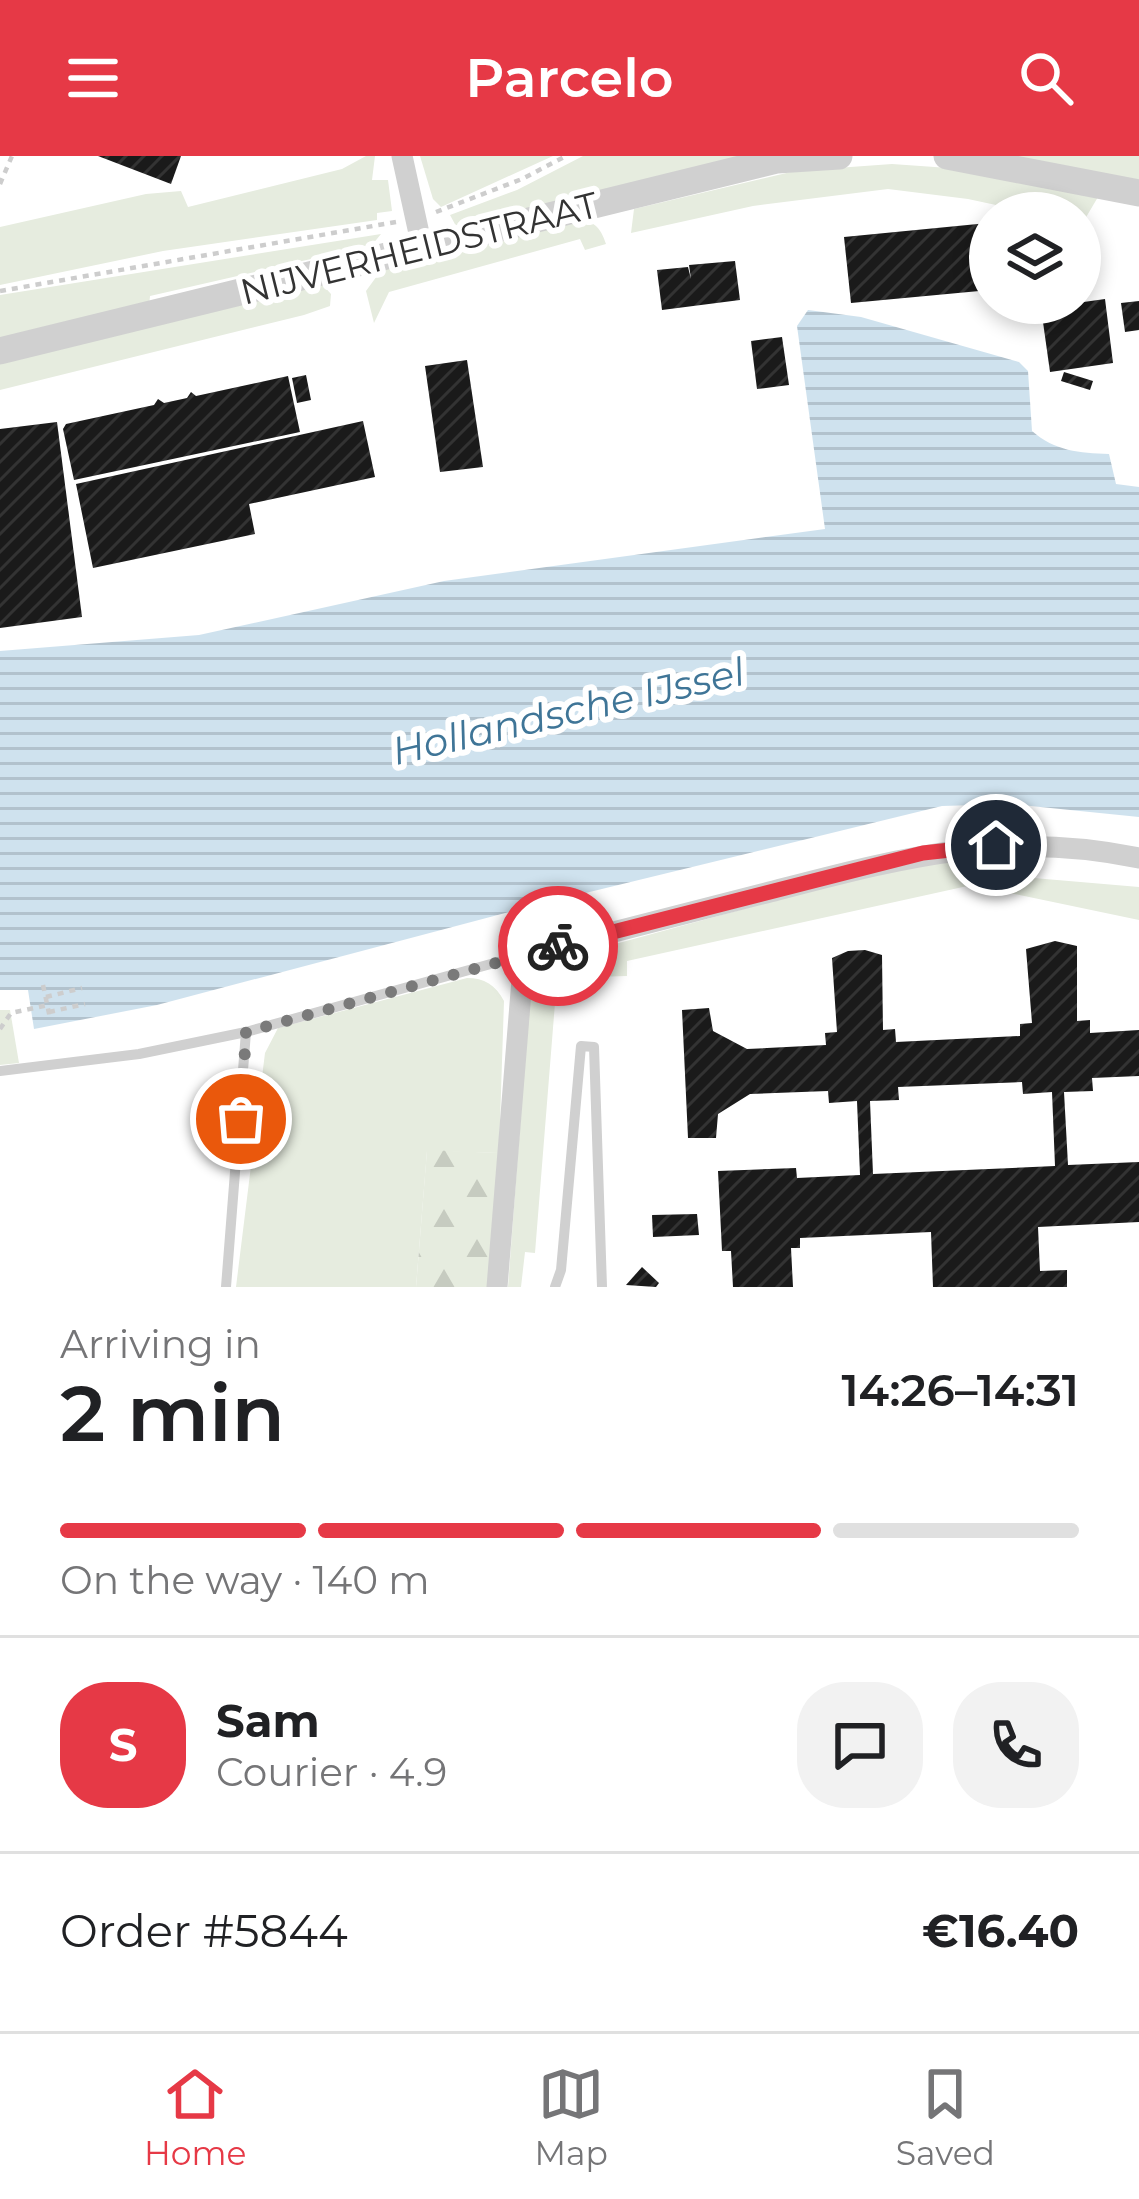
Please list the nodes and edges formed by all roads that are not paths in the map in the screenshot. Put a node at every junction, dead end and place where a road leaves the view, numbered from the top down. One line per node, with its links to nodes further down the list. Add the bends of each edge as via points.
1 (403, 156): 5 (street)
2 (839, 156): 5 (street, NIJVERHEIDSTRAAT, via 777,160)
3 (947, 156): 4 (street)
4 (1139, 193)
5 (419, 233): 6 (street, NIJVERHEIDSTRAAT)
6 (0, 351)
7 (1139, 858): 8 (street, via 996,845 923,853)
8 (524, 955): 9 (lane); 12 (street)
9 (246, 1032): 10 (lane); 11 (lane)
10 (0, 1071)
11 (226, 1287)
12 (497, 1287)
13 (555, 1287): 14 (lane, via 580,1046 594,1047)
14 (602, 1287)

